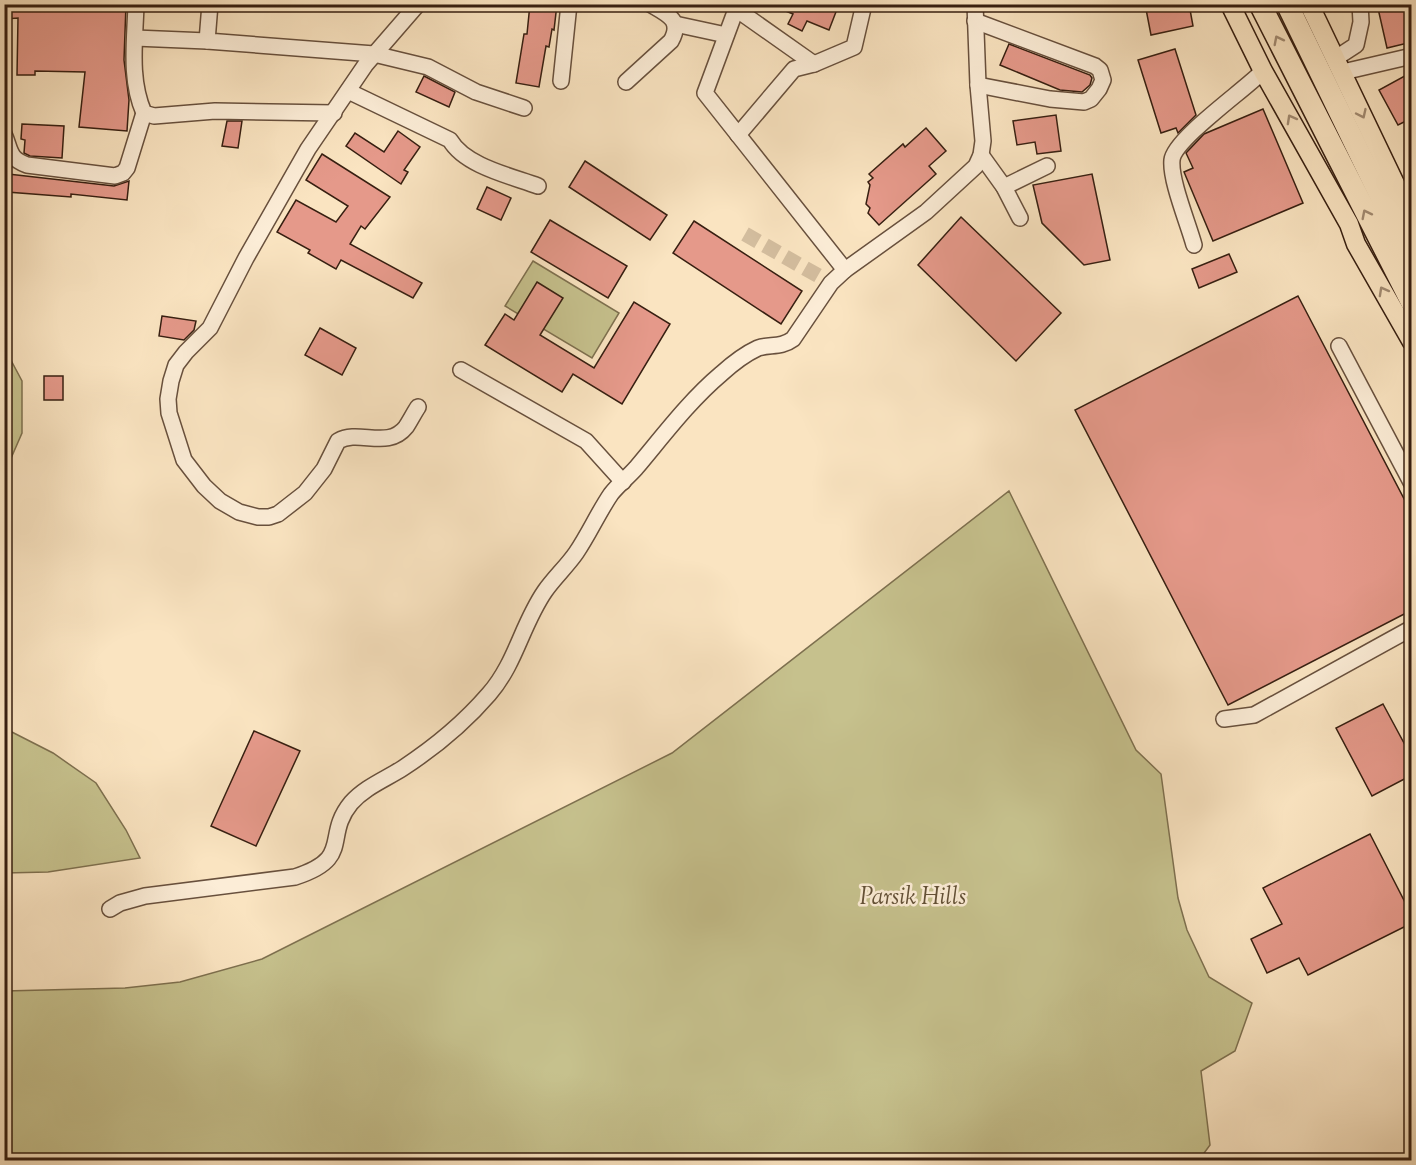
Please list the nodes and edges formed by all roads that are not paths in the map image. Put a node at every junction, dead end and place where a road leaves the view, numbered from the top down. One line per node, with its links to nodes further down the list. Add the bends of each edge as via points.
1 (136, 4): 17 (street)
2 (210, 4): 18 (street)
3 (418, 4): 19 (street)
4 (569, 4): 24 (street)
5 (650, 4): 15 (street, via 669,15)
6 (864, 4): 21 (street, via 854,46)
7 (975, 4): 14 (street)
8 (1230, 4): 23 (main road)
9 (1260, 4): 42 (highway, one-way to 9)
10 (1287, 4): 40 (highway)
11 (1309, 4): 22 (main road)
12 (1360, 4): 22 (street, via 1356,45)
13 (737, 7): 16 (street); 21 (street)
14 (975, 21): 26 (street); 26 (street, via 1095,66 1103,80 1096,94 1084,102)
15 (675, 24): 16 (street); 25 (street, via 671,41)
16 (726, 35): 32 (street, via 705,93)
17 (135, 38): 18 (street); 29 (street, via 134,77)
18 (207, 41): 19 (street)
19 (374, 54): 27 (street); 28 (street, via 428,67 476,92)
20 (1412, 56): 22 (street)
21 (814, 64): 32 (street, via 794,69)
22 (1339, 65): 38 (main road, one-way to 38)
23 (1263, 71): 39 (street, via 1190,134 1172,157 1172,171); 43 (main road, one-way to 23)
24 (561, 81)
25 (626, 82)
26 (978, 85): 33 (street)
27 (348, 91): 30 (street); 35 (street, via 450,140 477,163)
28 (524, 108)
29 (144, 113): 30 (street); 31 (street, via 127,168 115,176 16,161)
30 (334, 113): 46 (street, via 276,203 210,328 176,365 169,413 184,460 204,486 239,513 268,517 305,493 324,470 338,441 353,436 375,439 398,434)
31 (4, 134)
32 (738, 135): 41 (street)
33 (981, 155): 36 (street); 41 (street, via 976,166 926,212)
34 (1047, 166): 36 (street)
35 (538, 186)
36 (1004, 187): 37 (street)
37 (1020, 218)
38 (1412, 219)
39 (1194, 245)
40 (1412, 261)
41 (845, 270): 47 (street, via 831,283 793,339 786,345 760,348 721,374 676,418)
42 (1412, 303)
43 (1412, 342)
44 (1339, 346): 48 (street)
45 (461, 370): 47 (street, via 586,441)
46 (418, 406)
47 (623, 482): 51 (street, via 575,555 535,605 510,665 490,693 459,727 352,802 342,816 335,849 326,862 296,877 154,894)
48 (1412, 483)
49 (1412, 628): 50 (street, via 1254,715)
50 (1224, 719)
51 (110, 909)

